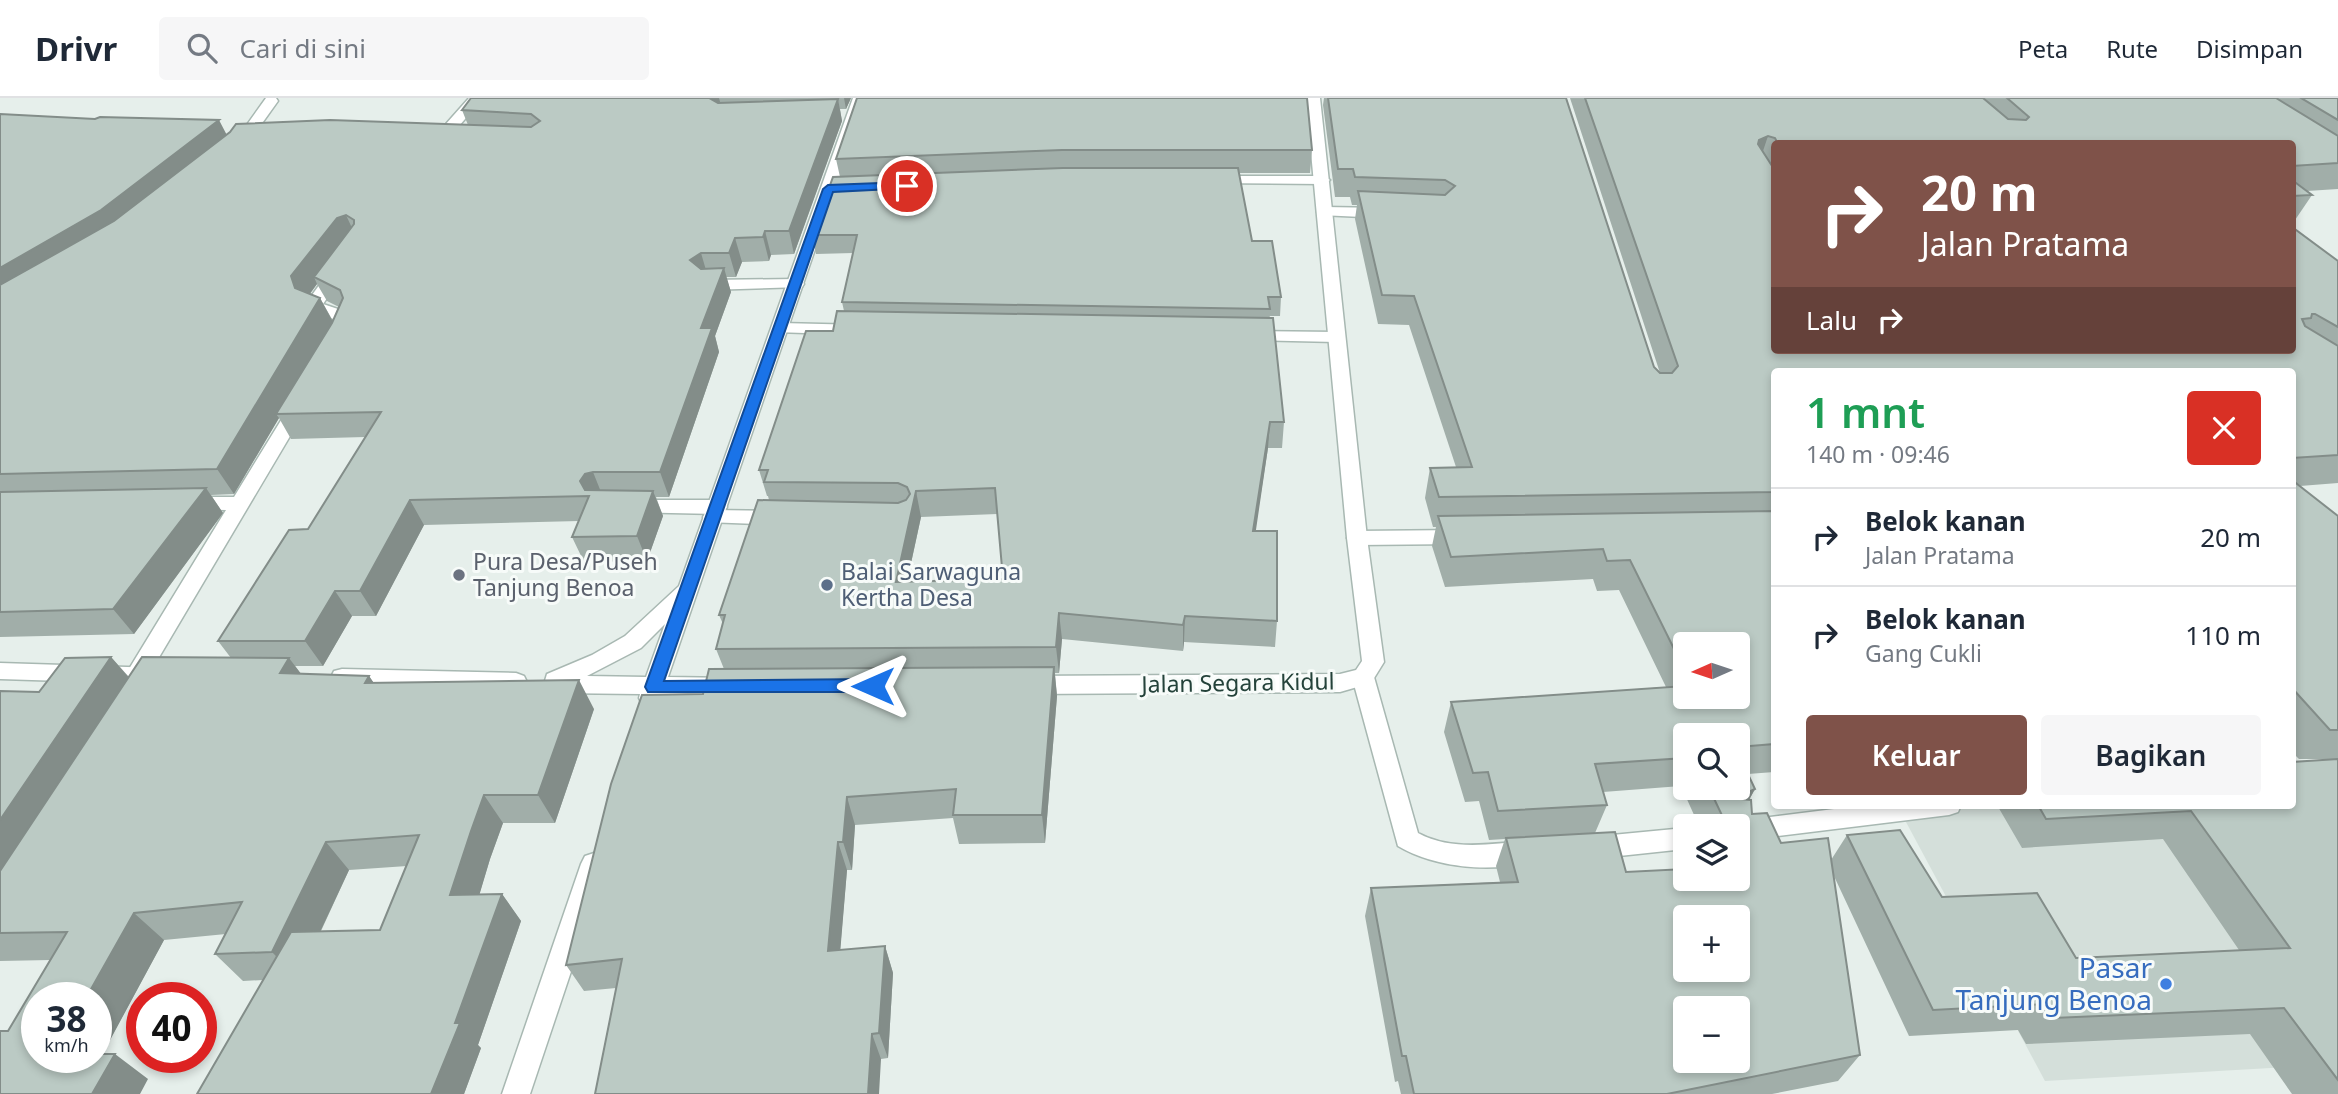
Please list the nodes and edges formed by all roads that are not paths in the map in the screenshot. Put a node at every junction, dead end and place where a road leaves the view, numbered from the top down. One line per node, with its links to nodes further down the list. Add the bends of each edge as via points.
1 (476, 98): 5 (street)
2 (1313, 98): 8 (street, Jalan Segara Kidul)
3 (271, 101): 6 (street, via 239,145)
4 (852, 110): 12 (street, via 835,189)
5 (442, 137)
6 (261, 138)
7 (1200, 180): 8 (street)
8 (1323, 180): 9 (street, Jalan Segara Kidul)
9 (1325, 212): 10 (street); 17 (street, Jalan Segara Kidul)
10 (1401, 214)
11 (348, 257): 18 (street, via 315,303 345,321)
12 (796, 284): 13 (street); 14 (street)
13 (708, 285)
14 (781, 328): 15 (street); 23 (street)
15 (878, 330)
16 (1225, 336): 17 (street)
17 (1336, 337): 26 (street, Jalan Segara Kidul)
18 (334, 346)
19 (312, 382): 20 (street)
20 (242, 503): 21 (street); 29 (street)
21 (175, 505)
22 (615, 507): 23 (street)
23 (715, 512): 24 (street); 27 (street)
24 (795, 518)
25 (1482, 536): 26 (street)
26 (1357, 538): 32 (street, Jalan Segara Kidul, via 1373,662)
27 (689, 589): 33 (street, via 633,642); 35 (street)
28 (0, 671): 29 (street)
29 (148, 676): 30 (street); 37 (street)
30 (186, 676)
31 (323, 677): 33 (street)
32 (1363, 677): 34 (street, Jalan Segara Kidul, via 1340,683); 41 (street, via 1407,839 1417,846 1443,855)
33 (547, 684): 35 (street)
34 (1010, 685)
35 (654, 687): 36 (street); 38 (street)
36 (750, 687)
37 (144, 699)
38 (640, 727)
39 (1917, 809): 40 (street)
40 (1750, 830)
41 (1673, 839)
42 (600, 845): 43 (street)
43 (516, 1094)

